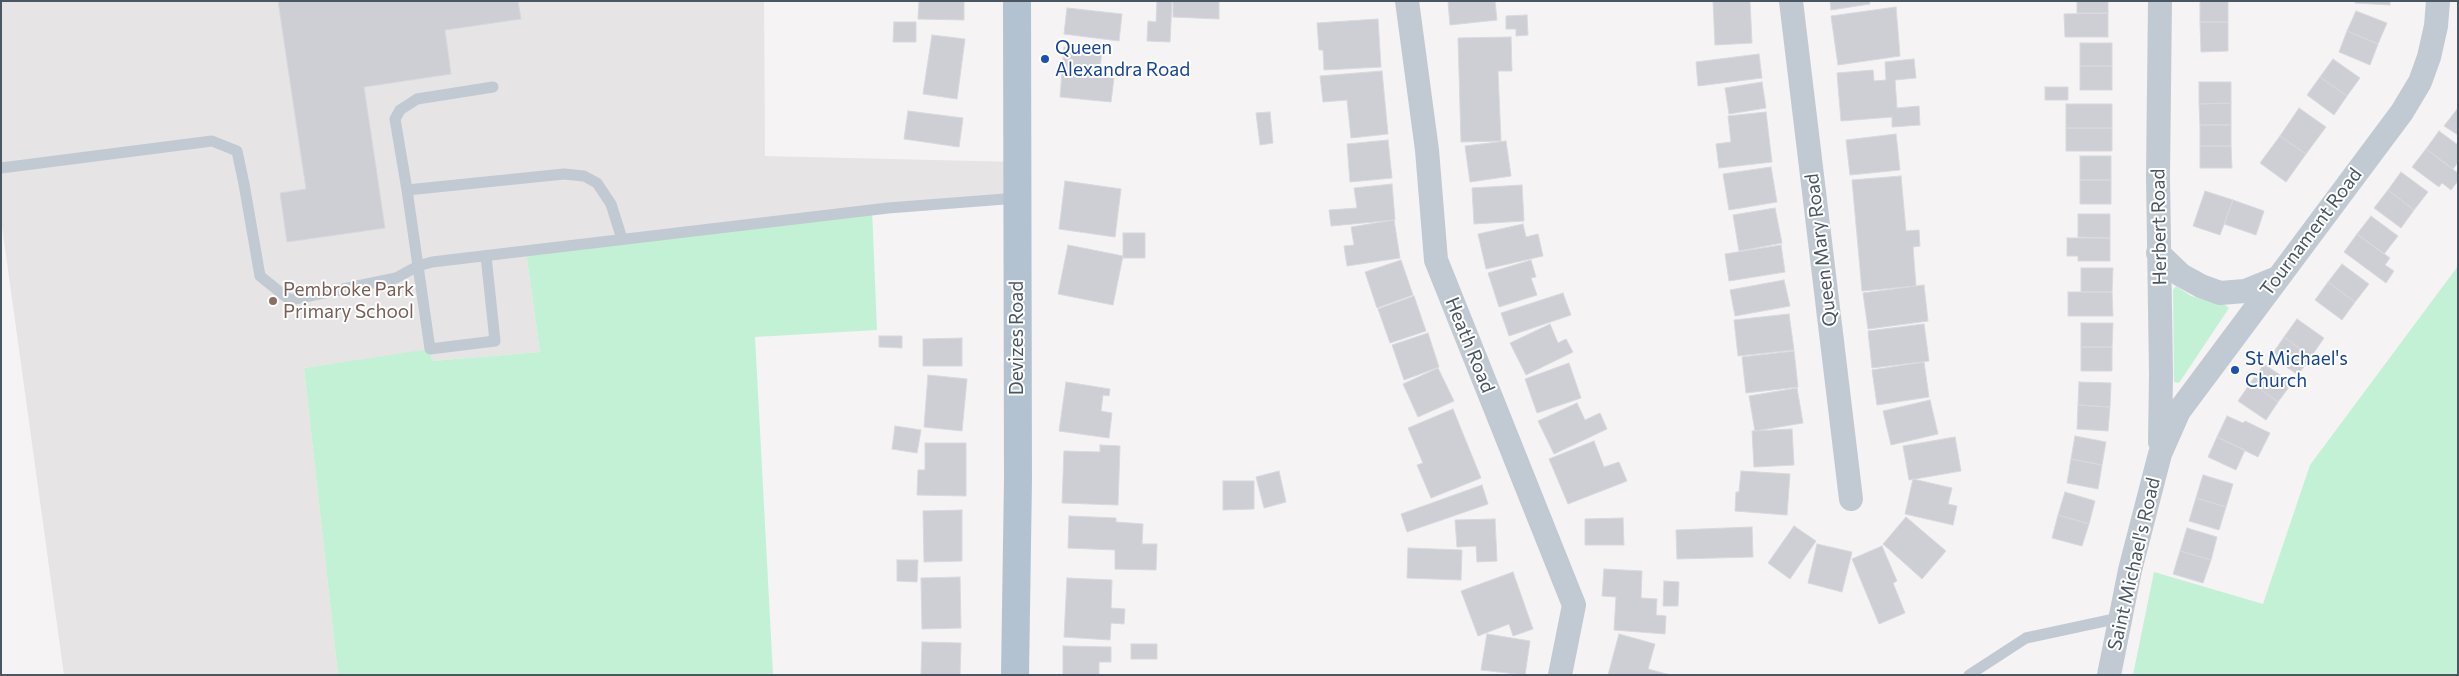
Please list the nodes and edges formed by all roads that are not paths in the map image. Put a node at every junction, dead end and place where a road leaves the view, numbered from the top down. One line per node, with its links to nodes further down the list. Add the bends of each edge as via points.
1 (1017, 1): 9 (main road, Devizes Road)
2 (1407, 1): 19 (street, Heath Road, via 1428,150 1436,260 1574,605)
3 (1791, 1): 16 (street, Queen Mary Road)
4 (2160, 1): 11 (street, Herbert Road)
5 (2438, 1): 14 (street, Tournament Road, via 2429,57 2415,90 2402,112)
6 (493, 87): 8 (lane, via 417,100 400,110 394,119)
7 (1, 168): 13 (lane, via 212,141 237,152 260,276 290,300 396,278)
8 (407, 190): 10 (lane, via 564,174 584,176 597,184 611,204); 13 (lane)
9 (1018, 198): 10 (lane, via 888,208); 18 (main road, Devizes Road)
10 (622, 239): 12 (lane)
11 (2158, 252): 14 (street, via 2181,275 2220,293 2245,291); 15 (street, Herbert Road)
12 (486, 256): 13 (lane); 13 (lane, via 495,339 492,343 430,349)
13 (418, 266)
14 (2277, 278): 15 (street, Tournament Road, via 2179,411)
15 (2160, 454): 17 (street, Saint Michael's Road)
16 (1852, 499)
17 (2119, 618): 20 (lane, via 2026,638); 21 (street, Saint Michael's Road)
18 (1015, 675)
19 (1560, 675)
20 (1969, 675)
21 (2109, 675)

